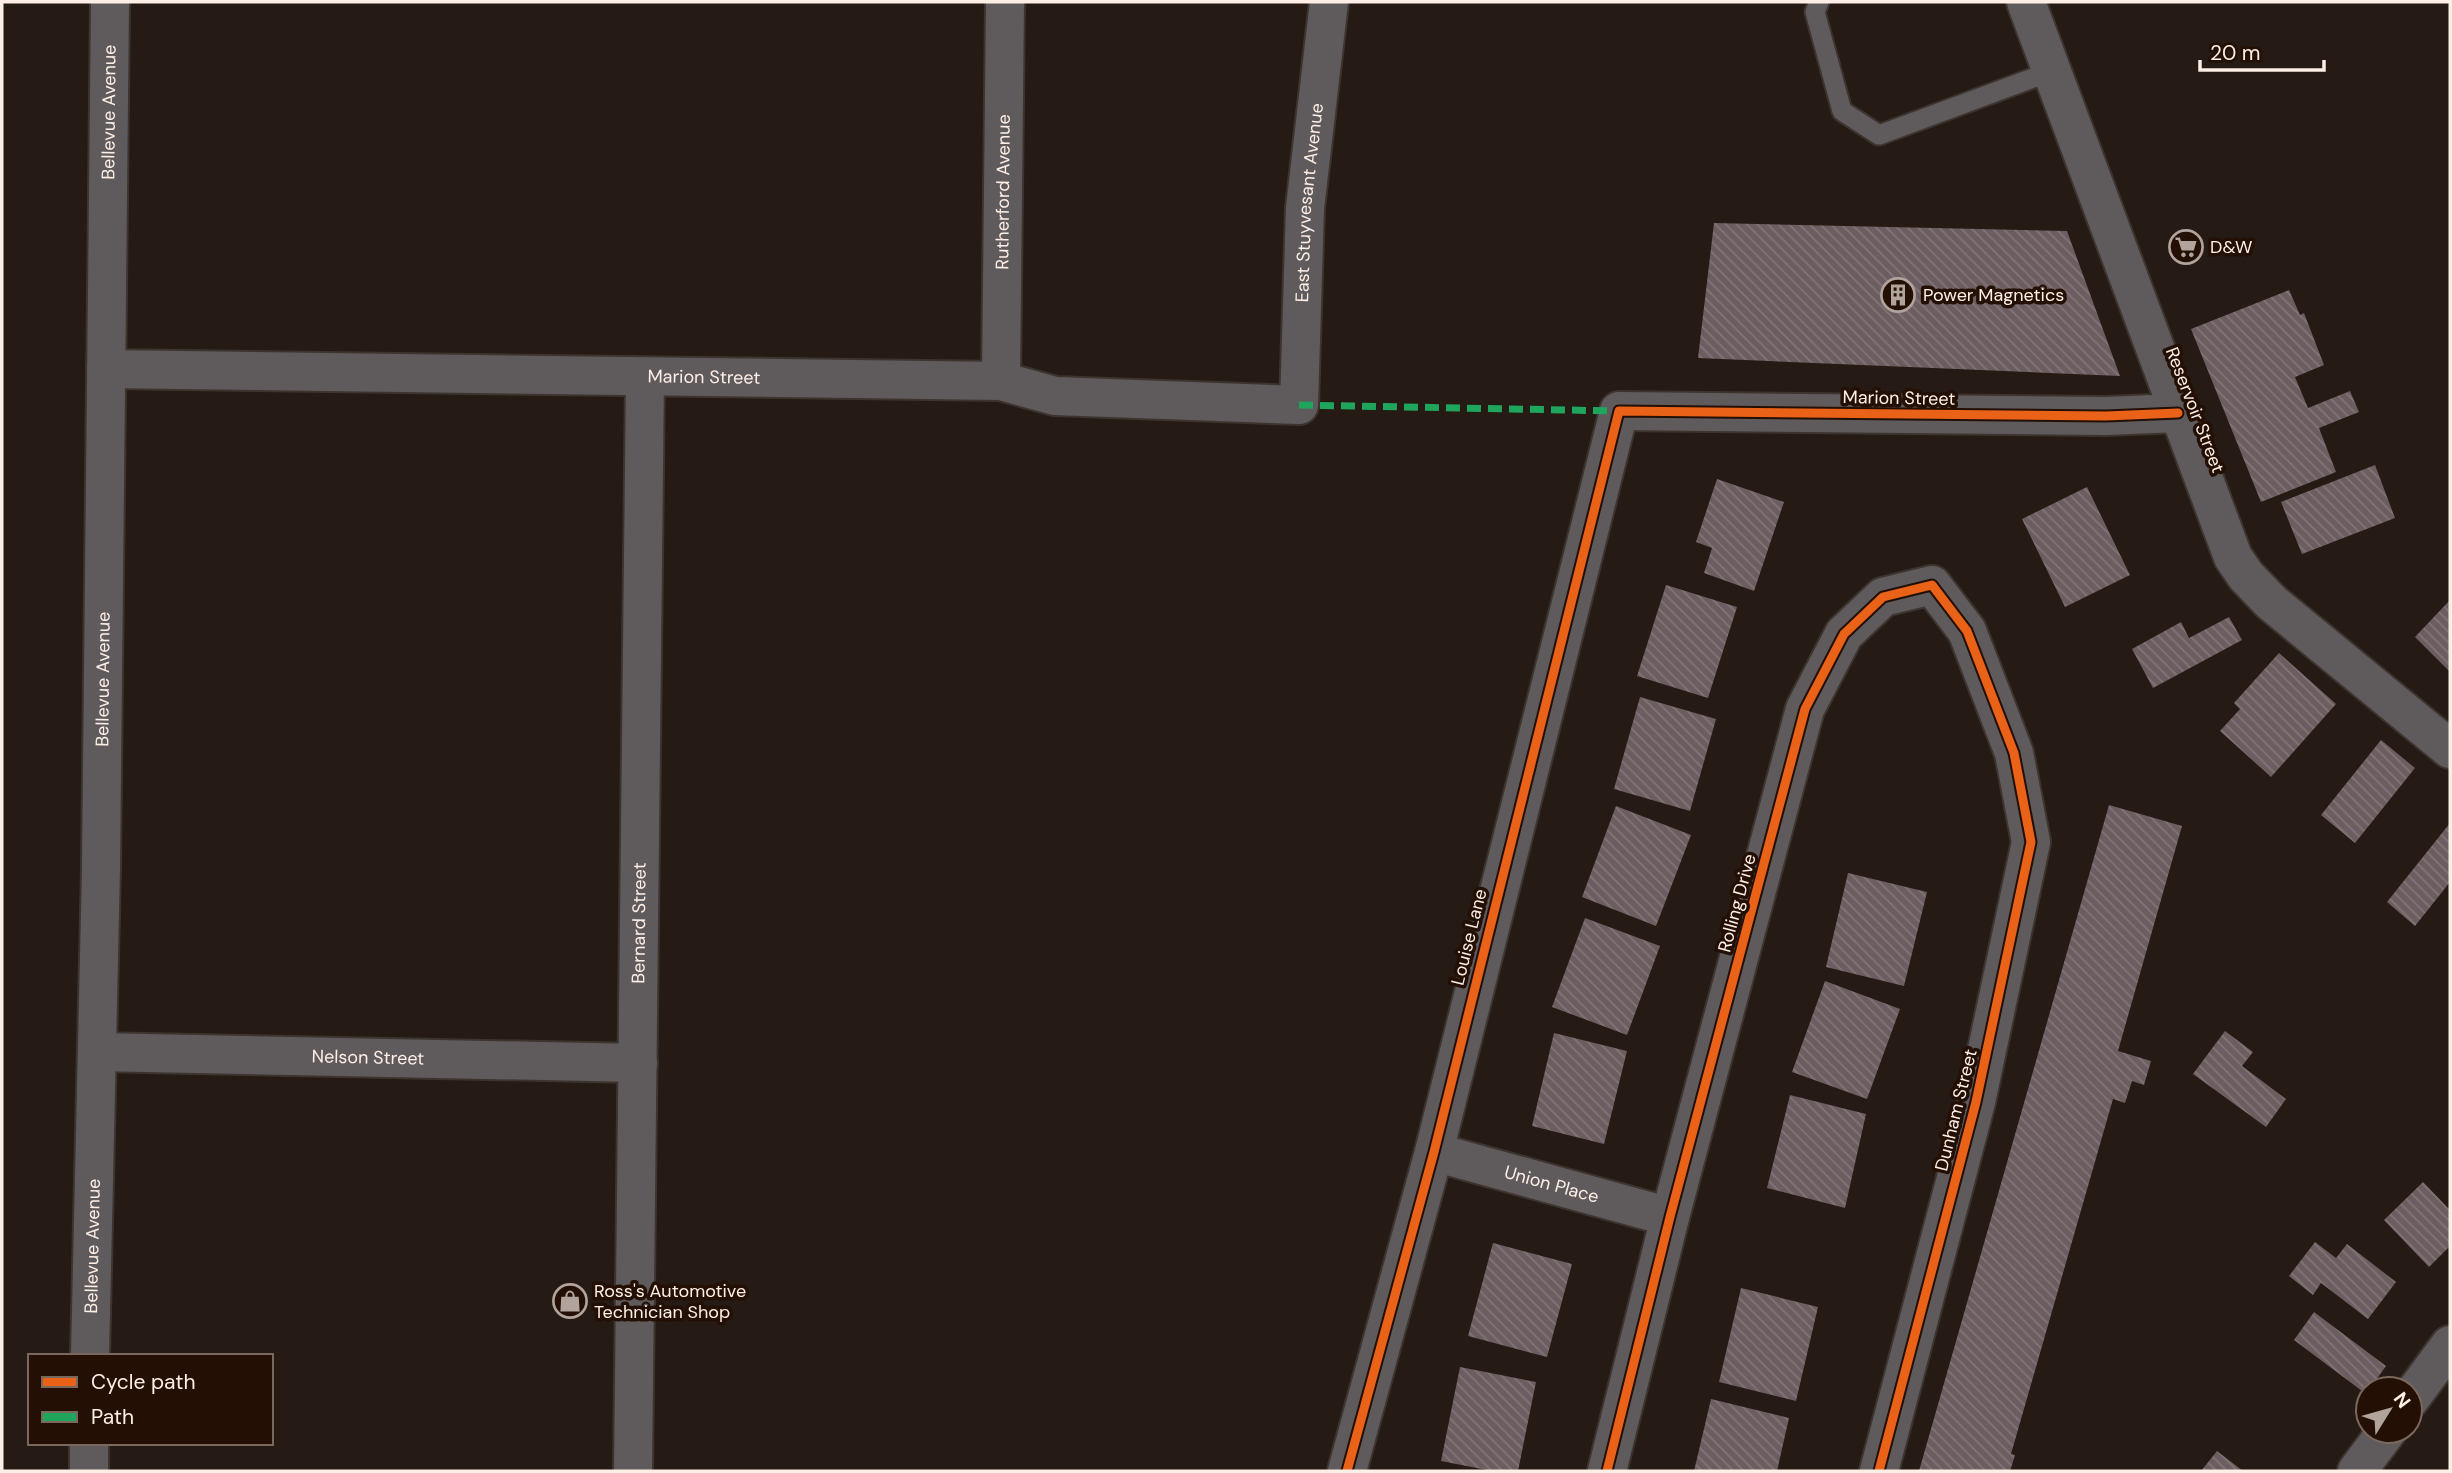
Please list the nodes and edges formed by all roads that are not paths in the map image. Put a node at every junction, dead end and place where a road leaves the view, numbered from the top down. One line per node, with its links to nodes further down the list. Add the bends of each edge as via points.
1 (110, 2): 7 (street, Bellevue Avenue)
2 (1005, 2): 9 (street, Rutherford Avenue)
3 (1329, 2): 10 (street, East Stuyvesant Avenue, via 1305,208)
4 (1819, 2): 6 (lane, via 1815,12 1842,111 1879,135)
5 (2026, 2): 6 (street, Reservoir Street)
6 (2052, 71): 12 (street, Reservoir Street)
7 (106, 369): 8 (street, Marion Street); 15 (street, Bellevue Avenue)
8 (645, 377): 9 (street, Marion Street); 16 (street, Bernard Street)
9 (1001, 381): 10 (street, Marion Street, via 1055,396)
10 (1299, 405)
11 (1619, 411): 12 (street, Marion Street); 17 (street, Louise Lane)
12 (2178, 413): 13 (street, Reservoir Street, via 2233,557 2246,576 2272,603)
13 (2450, 749)
14 (2014, 753): 18 (street, Rolling Drive, via 1967,631 1932,585 1883,597 1844,634 1805,709); 28 (street, Dunham Street, via 2031,842 1976,1102)
15 (97, 1052): 16 (street, Nelson Street); 20 (street, Bellevue Avenue)
16 (638, 1063): 25 (street, Bernard Street)
17 (1434, 1152): 18 (street, Union Place); 26 (street, Louise Lane)
18 (1670, 1217): 27 (street, Rolling Drive)
19 (2450, 1345): 21 (street)
20 (90, 1354)
21 (2424, 1380)
22 (89, 1445): 24 (street)
23 (2376, 1445): 29 (street)
24 (89, 1471)
25 (633, 1471)
26 (1347, 1471)
27 (1606, 1471)
28 (1879, 1471)
29 (2357, 1471)

